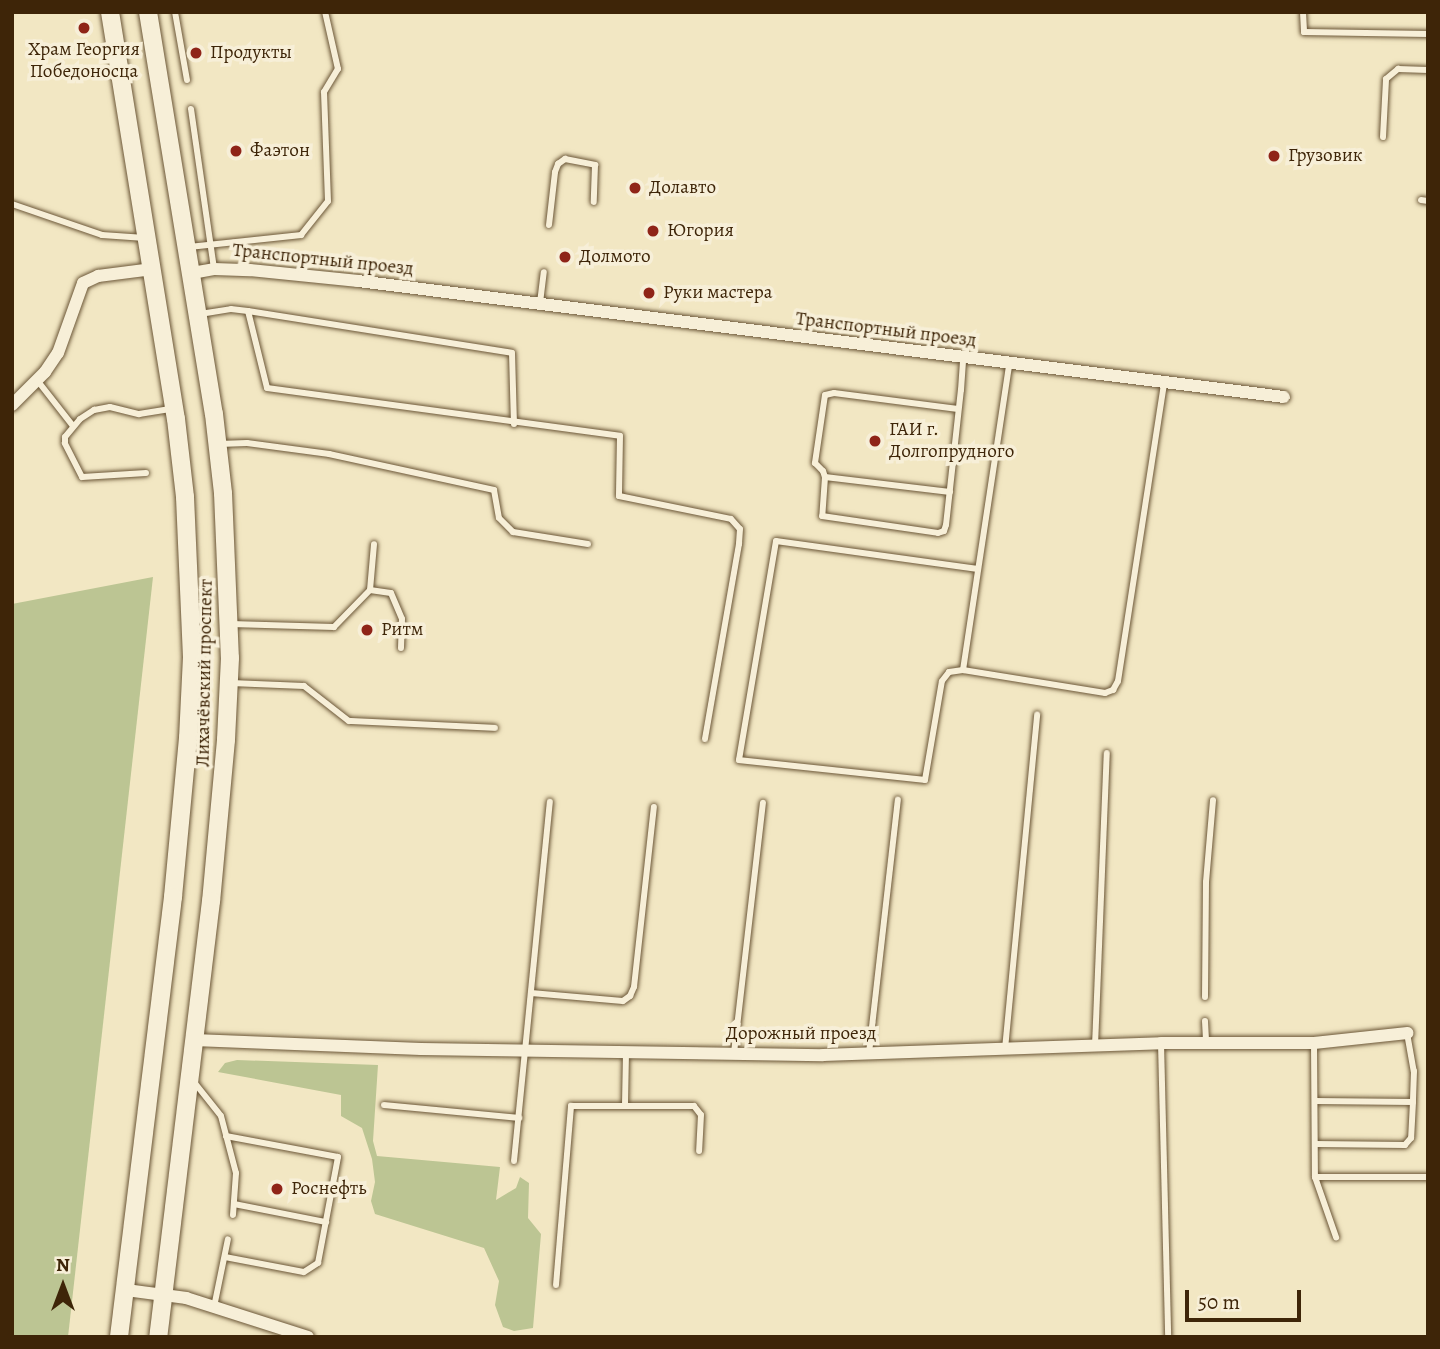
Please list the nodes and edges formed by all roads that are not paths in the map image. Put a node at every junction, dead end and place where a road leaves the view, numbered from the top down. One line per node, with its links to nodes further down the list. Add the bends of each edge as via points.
1 (110, 12): 14 (main road, Лихачёвский проспект)
2 (148, 12): 16 (main road, Лихачёвский проспект)
3 (176, 12): 8 (lane)
4 (325, 12): 15 (lane, via 338,69 324,92 328,201 301,236)
5 (1303, 12): 6 (lane, via 1304,32)
6 (1428, 34)
7 (1428, 70): 10 (lane, via 1398,69 1386,79)
8 (187, 80)
9 (191, 109): 15 (lane)
10 (1383, 136)
11 (594, 202): 13 (lane, via 595,165 565,159 555,172)
12 (12, 204): 14 (lane, via 102,236)
13 (549, 225)
14 (148, 239): 17 (main road, Лихачёвский проспект)
15 (211, 245): 16 (lane); 18 (lane)
16 (187, 247): 19 (main road, Лихачёвский проспект)
17 (153, 269): 26 (street, via 98,276 83,283 58,353); 30 (main road, Лихачёвский проспект)
18 (214, 269): 19 (street, Транспортный проезд); 21 (street, Транспортный проезд, via 358,281)
19 (192, 272): 23 (main road, Лихачёвский проспект)
20 (544, 272): 21 (lane)
21 (540, 305): 24 (street, Транспортный проезд)
22 (248, 311): 23 (lane); 32 (lane, via 267,388); 32 (lane, via 512,352)
23 (198, 314): 34 (main road, Лихачёвский проспект)
24 (963, 359): 25 (street, Транспортный проезд); 31 (lane)
25 (1009, 365): 27 (street, Транспортный проезд); 40 (lane)
26 (37, 380): 29 (street); 33 (lane)
27 (1164, 383): 28 (street, Транспортный проезд); 44 (lane, via 1114,690 1105,693)
28 (1284, 397)
29 (12, 405)
30 (174, 409): 33 (lane, via 139,414 110,407 94,410); 88 (main road, Лихачёвский проспект, via 191,578 188,738)
31 (958, 410): 36 (lane, via 825,395 815,463); 37 (lane)
32 (514, 424): 48 (lane, via 620,436 619,496 731,519 740,528)
33 (73, 426): 35 (lane, via 65,443 82,477)
34 (217, 444): 39 (lane, via 247,443 329,454 494,490 499,518 513,532); 42 (main road, Лихачёвский проспект)
35 (146, 473)
36 (825, 477): 37 (lane); 37 (lane, via 821,510 825,518 938,533 946,525)
37 (950, 492)
38 (374, 544): 41 (lane)
39 (588, 544)
40 (978, 569): 44 (lane); 44 (lane, via 776,541 739,760 925,780 942,681 949,672)
41 (370, 590): 42 (lane, via 334,628); 43 (lane, via 391,593 402,618)
42 (229, 624): 45 (main road, Лихачёвский проспект)
43 (401, 648)
44 (962, 670)
45 (229, 683): 47 (lane, via 304,686 349,721); 59 (main road, Лихачёвский проспект, via 220,820)
46 (1037, 715): 65 (lane)
47 (495, 728)
48 (705, 739)
49 (1107, 753): 63 (lane)
50 (898, 800): 68 (lane)
51 (1213, 800): 56 (lane, via 1206,882)
52 (550, 802): 55 (lane)
53 (763, 803): 67 (lane)
54 (654, 807): 55 (lane, via 630,996 622,1000)
55 (531, 993): 64 (lane)
56 (1205, 997)
57 (1205, 1021): 61 (lane)
58 (1407, 1033): 62 (street, Дорожный проезд); 71 (lane, via 1414,1071)
59 (194, 1040): 64 (street, Дорожный проезд); 69 (main road, Лихачёвский проспект)
60 (1161, 1043): 61 (street, Дорожный проезд); 63 (street, Дорожный проезд); 94 (lane)
61 (1206, 1043): 62 (street, Дорожный проезд)
62 (1314, 1043): 70 (lane)
63 (1095, 1046): 65 (street, Дорожный проезд)
64 (526, 1049): 66 (street, Дорожный проезд); 74 (lane)
65 (1005, 1049): 68 (street, Дорожный проезд)
66 (626, 1051): 67 (street, Дорожный проезд); 73 (lane)
67 (734, 1053): 68 (street, Дорожный проезд)
68 (869, 1054)
69 (190, 1077): 75 (lane, via 221,1116); 89 (main road, Лихачёвский проспект)
70 (1315, 1101): 71 (lane); 76 (lane)
71 (1413, 1102): 76 (lane, via 1411,1138 1405,1145)
72 (384, 1105): 74 (lane)
73 (625, 1105): 77 (lane, via 699,1108); 87 (lane, via 574,1104 570,1109)
74 (519, 1118): 78 (lane)
75 (226, 1136): 81 (lane, via 236,1172); 83 (lane, via 338,1157)
76 (1315, 1144): 79 (lane)
77 (699, 1151)
78 (514, 1161)
79 (1315, 1177): 80 (lane); 84 (lane)
80 (1428, 1177)
81 (234, 1205): 82 (lane); 83 (lane)
82 (233, 1215)
83 (326, 1222): 86 (lane, via 318,1263 304,1272)
84 (1336, 1237)
85 (228, 1239): 86 (lane)
86 (225, 1256): 90 (lane)
87 (556, 1285)
88 (126, 1290): 89 (street); 91 (main road, Лихачёвский проспект)
89 (163, 1295): 90 (street); 92 (main road, Лихачёвский проспект)
90 (214, 1307): 93 (street)
91 (119, 1337)
92 (158, 1337)
93 (308, 1337)
94 (1167, 1337)

